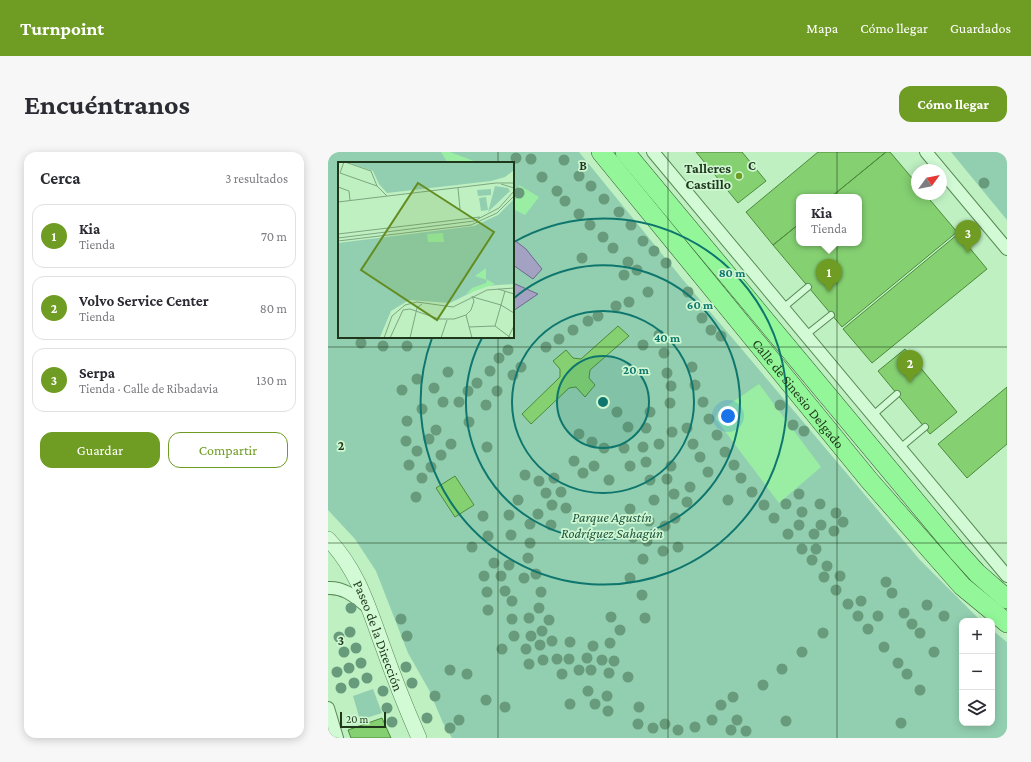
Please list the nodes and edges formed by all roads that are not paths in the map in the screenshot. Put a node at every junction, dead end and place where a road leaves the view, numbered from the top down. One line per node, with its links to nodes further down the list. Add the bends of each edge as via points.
1 (601, 152): 19 (main road, Calle de Sinesio Delgado, via 869,480 962,586)
2 (625, 152): 17 (main road, Calle de Sinesio Delgado, via 958,552)
3 (653, 152): 7 (street)
4 (926, 152): 5 (street)
5 (1007, 249)
6 (808, 287): 7 (lane)
7 (783, 308): 9 (street)
8 (831, 315): 9 (lane)
9 (806, 335): 11 (street)
10 (897, 394): 11 (lane)
11 (873, 415): 13 (street)
12 (925, 427): 13 (lane)
13 (900, 448): 15 (street)
14 (328, 539): 18 (street, Paseo de la Dirección, via 351,570)
15 (1007, 576)
16 (328, 588): 18 (street, via 348,592)
17 (1007, 599)
18 (370, 608): 22 (street, Paseo de la Dirección, via 402,699)
19 (1007, 623)
20 (328, 708): 21 (street)
21 (337, 738)
22 (420, 738)

